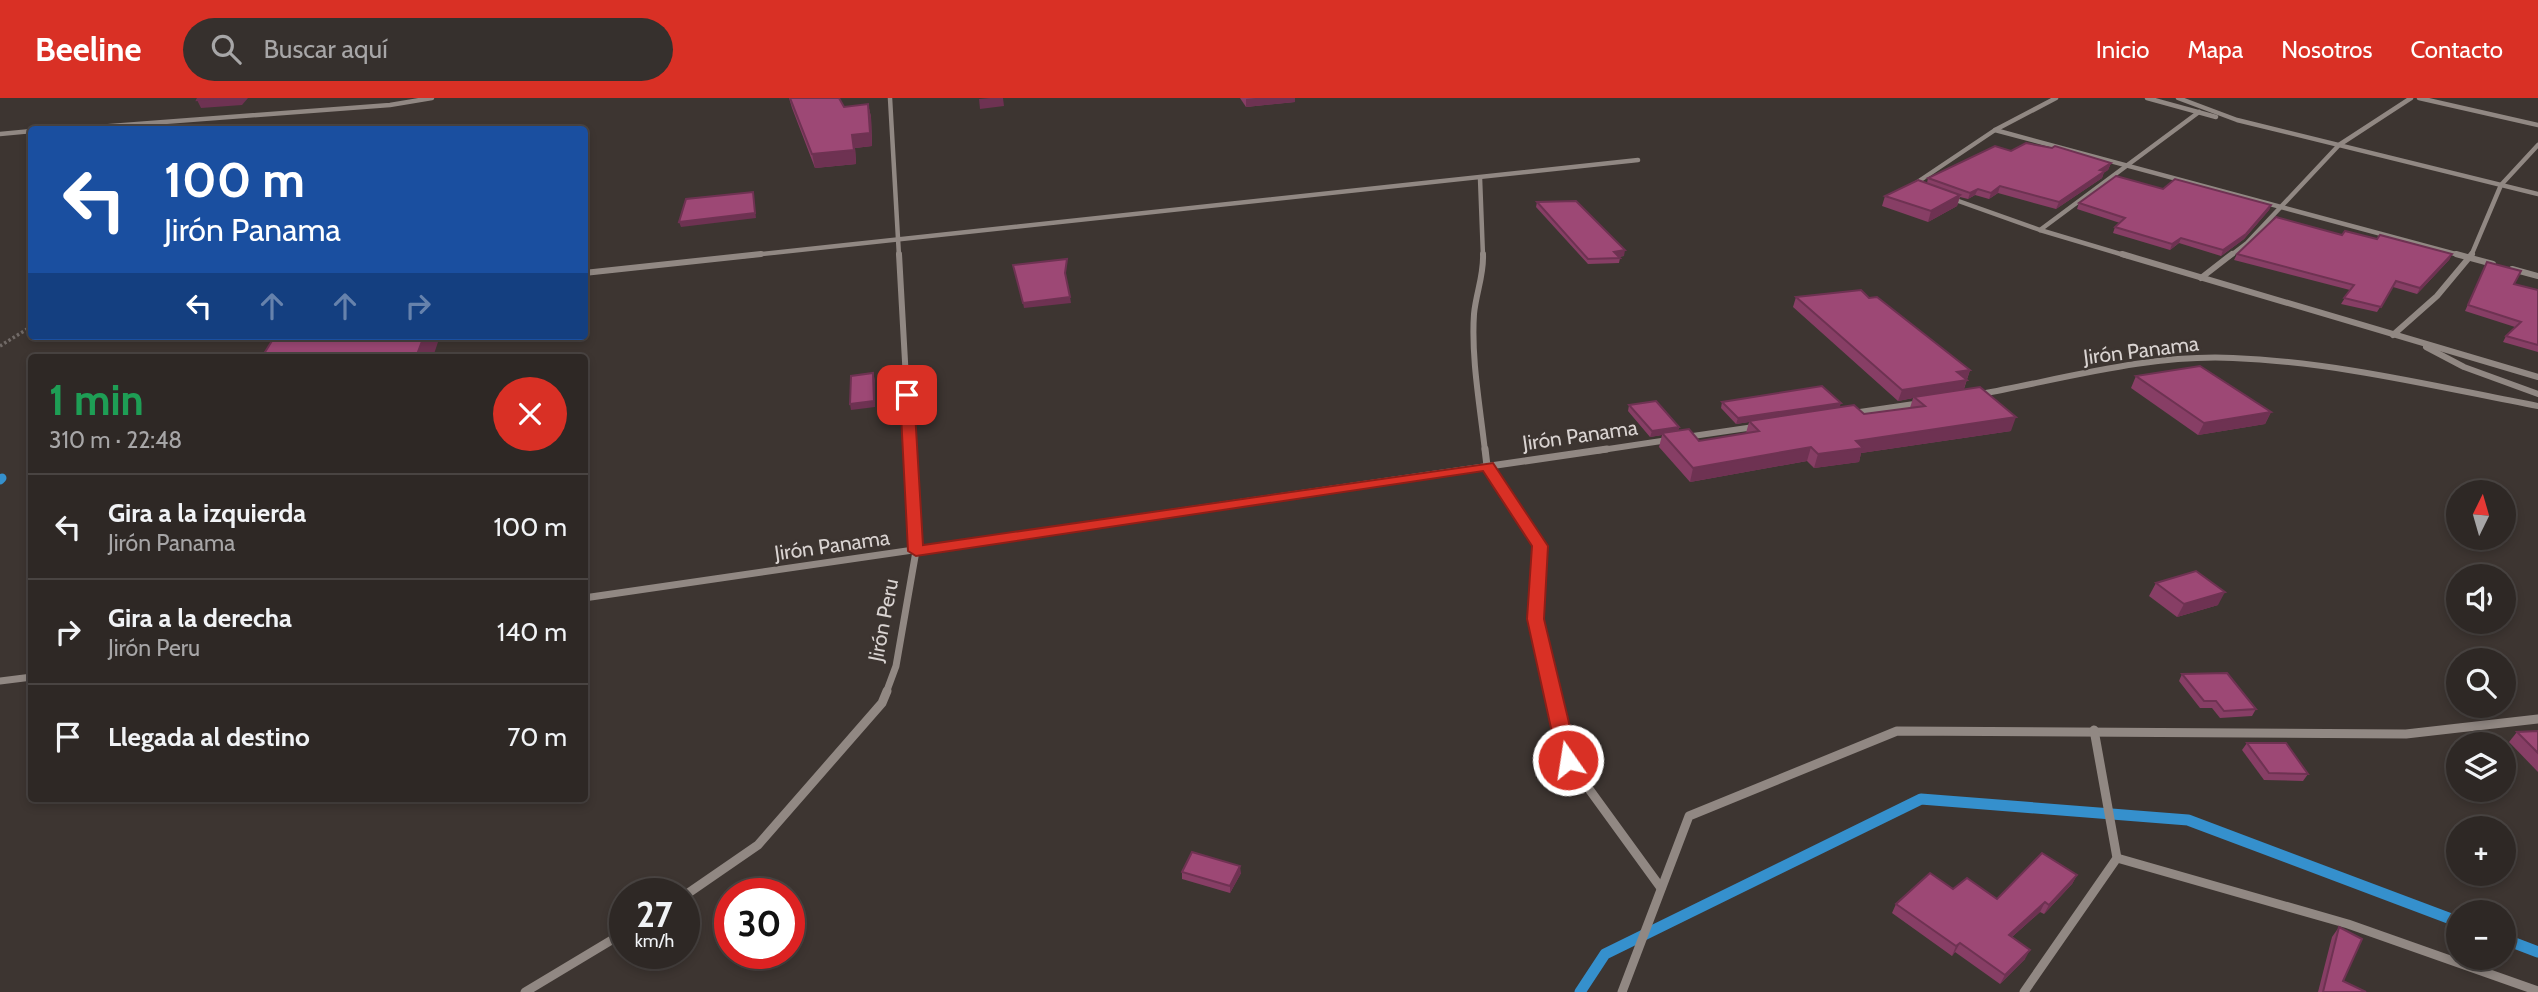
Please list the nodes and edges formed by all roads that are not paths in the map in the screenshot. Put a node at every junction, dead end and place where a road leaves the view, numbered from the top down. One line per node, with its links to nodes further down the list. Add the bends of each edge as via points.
1 (432, 98): 11 (street)
2 (890, 98): 26 (street, Jirón Peru)
3 (2056, 98): 12 (street)
4 (2147, 98): 8 (street)
5 (2178, 98): 9 (street)
6 (2411, 98): 15 (street)
7 (2419, 98): 10 (street)
8 (2199, 112): 9 (street); 18 (street)
9 (2237, 120): 15 (street)
10 (2538, 125)
11 (111, 126)
12 (1995, 130): 18 (street); 21 (street, via 1913,184)
13 (28, 131): 14 (street)
14 (0, 134)
15 (2339, 145): 20 (street); 24 (street)
16 (2538, 145): 20 (street)
17 (1638, 160): 19 (street)
18 (2124, 165): 24 (street); 25 (street)
19 (1480, 178): 26 (street); 40 (street, via 1484,267 1474,313)
20 (2501, 185): 23 (street); 27 (street)
21 (1926, 189)
22 (1938, 194): 25 (street)
23 (2538, 194)
24 (2283, 208): 27 (street); 30 (street)
25 (2040, 230): 30 (street)
26 (898, 240): 28 (street); 41 (street, Jirón Peru)
27 (2470, 258): 29 (street); 31 (street, via 2437,296)
28 (588, 272)
29 (2538, 276)
30 (2202, 278): 31 (street)
31 (2393, 335): 32 (street)
32 (2421, 344): 33 (street); 34 (street, via 2464,367)
33 (2538, 377)
34 (2538, 394)
35 (1968, 396): 37 (street, Jirón Panama, via 2169,360 2233,358 2344,370)
36 (1927, 402): 38 (street)
37 (2538, 407)
38 (1844, 414)
39 (1762, 426): 40 (street, Jirón Panama)
40 (1487, 466): 41 (street, Jirón Panama); 49 (street, via 1540,546 1535,619 1568,760)
41 (916, 551): 42 (street, Jirón Panama); 48 (street, Jirón Peru, via 896,666 882,703 758,845)
42 (588, 597)
43 (28, 678): 44 (street)
44 (0, 681)
45 (2538, 719): 46 (street, via 2406,734)
46 (2094, 730): 47 (street); 49 (street, via 1898,730 1689,816)
47 (2117, 858): 51 (street, via 2348,924); 54 (street)
48 (700, 886)
49 (1661, 888): 53 (street)
50 (609, 942): 52 (street)
51 (2538, 991)
52 (525, 992)
53 (1622, 992)
54 (2024, 992)

